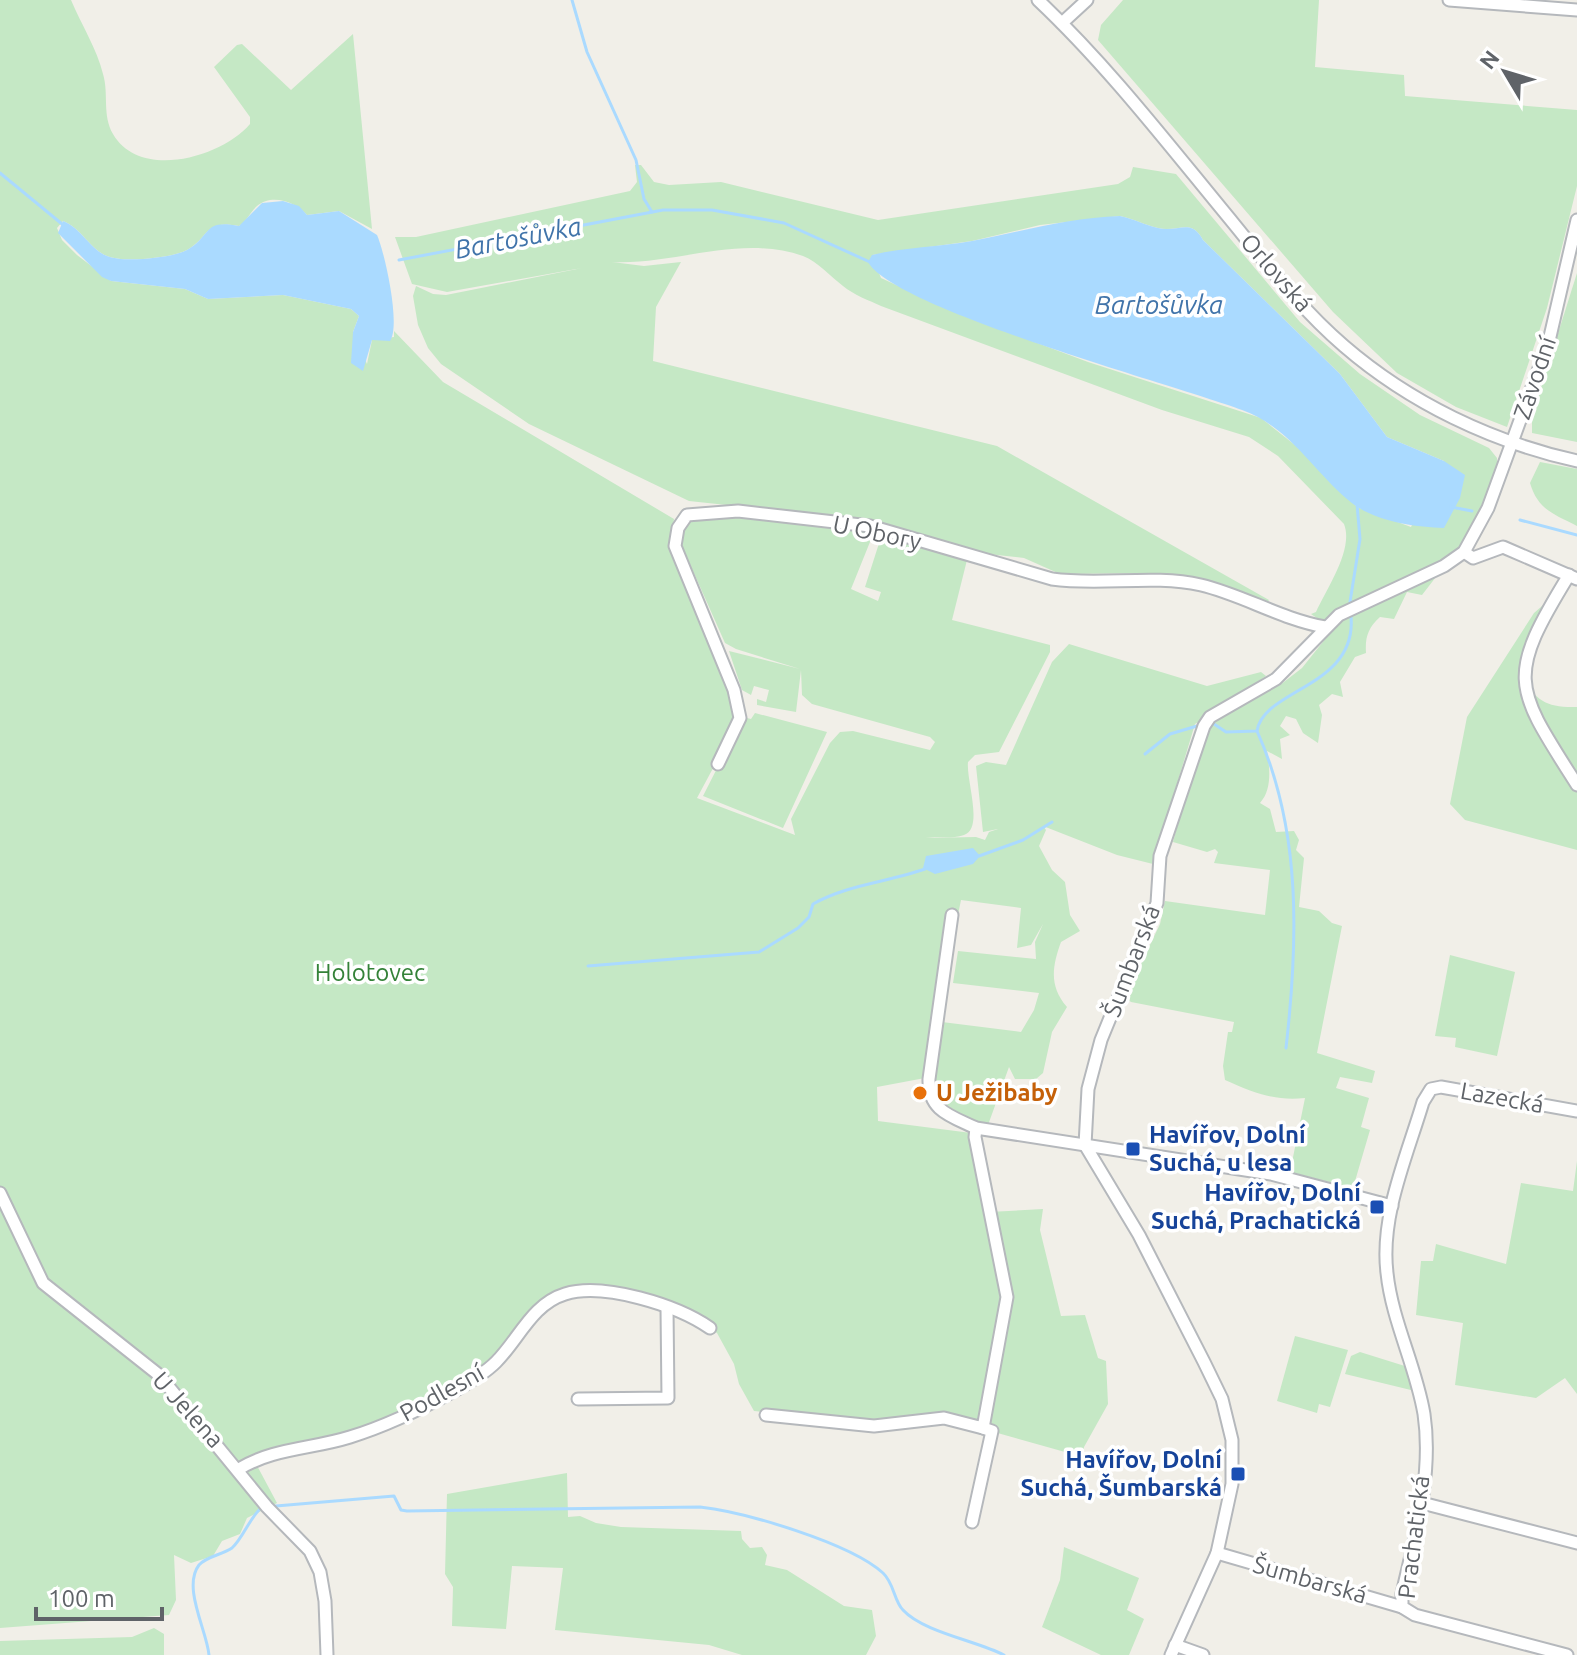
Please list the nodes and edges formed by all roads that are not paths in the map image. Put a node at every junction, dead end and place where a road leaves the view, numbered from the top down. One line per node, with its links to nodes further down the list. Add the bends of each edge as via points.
1 (1038, 0): 5 (street, Orlovská)
2 (1087, 0): 5 (street)
3 (1449, 0): 4 (street)
4 (1577, 10)
5 (1062, 23): 7 (street, Orlovská, via 1296,300 1344,346 1441,413)
6 (1577, 220): 7 (street, Závodní, via 1549,341)
7 (1513, 442): 8 (street, Orlovská); 9 (street, via 1488,508)
8 (1577, 461)
9 (1464, 552): 10 (street, via 1473,558 1503,547); 11 (street, Šumbarská)
10 (1573, 577): 13 (street, via 1542,619 1523,670 1530,710)
11 (1325, 627): 12 (street, U Obory, via 1204,586 1168,580 1052,579 870,526 738,511 694,512 678,528 675,546 734,690 740,718); 17 (street, Šumbarská, via 1276,679 1210,717 1204,726 1160,856 1157,903 1101,1040 1088,1089)
12 (718, 764)
13 (1577, 785)
14 (952, 915): 16 (street, via 929,1096 936,1108)
15 (1577, 1111): 19 (street, Lazecká, via 1431,1089)
16 (976, 1128): 17 (street); 24 (street, via 989,1222 1007,1297)
17 (1085, 1145): 19 (street, via 1271,1174); 29 (street, via 1139,1235 1222,1399 1232,1440 1232,1484)
18 (0, 1193): 25 (street, U Jelena, via 43,1283 159,1375)
19 (1392, 1206): 26 (street, Prachatická, via 1387,1273 1425,1417)
20 (667, 1309): 21 (street, Podlesní); 22 (street, via 668,1398); 25 (street, Podlesní, via 612,1290 563,1294 536,1311 496,1363 455,1391 348,1438 269,1454)
21 (710, 1328)
22 (578, 1399)
23 (766, 1415): 24 (street, via 874,1426 944,1418)
24 (983, 1428): 27 (street, via 992,1431)
25 (239, 1469): 32 (street, U Jelena, via 310,1551 320,1572)
26 (1422, 1503): 28 (street); 30 (street, Prachatická)
27 (972, 1522)
28 (1577, 1543)
29 (1217, 1553): 30 (street, Šumbarská); 31 (street)
30 (1402, 1607): 34 (street, Prachatická, via 1415,1615)
31 (1173, 1650): 33 (street)
32 (327, 1655)
33 (1203, 1655)
34 (1567, 1655)

